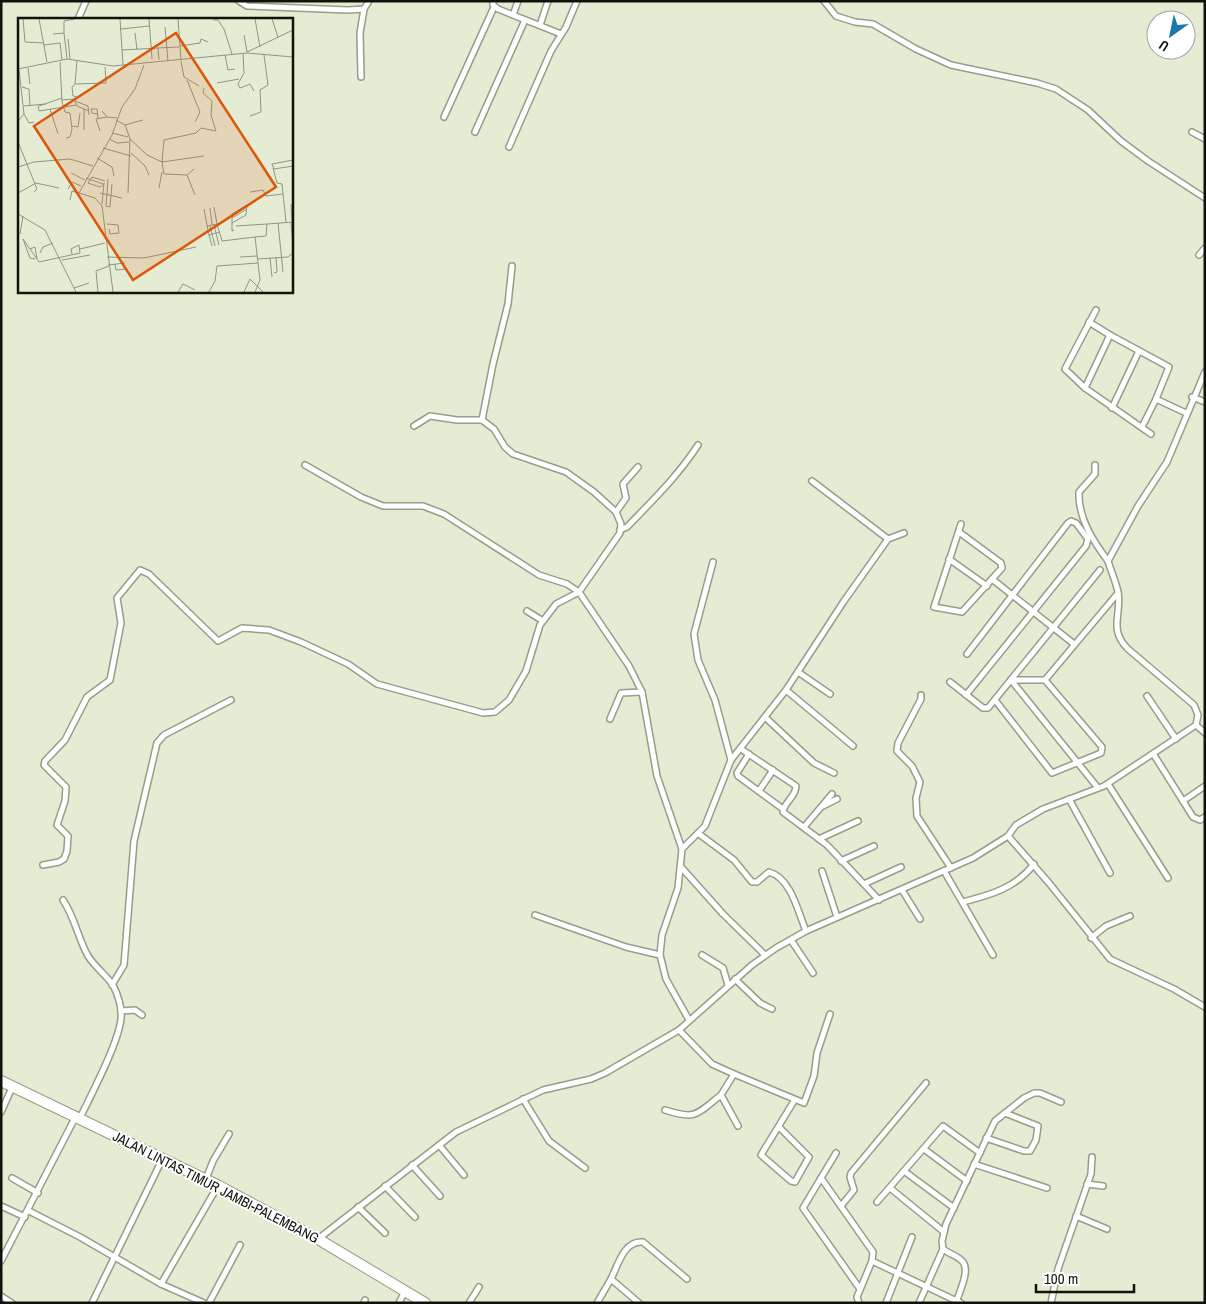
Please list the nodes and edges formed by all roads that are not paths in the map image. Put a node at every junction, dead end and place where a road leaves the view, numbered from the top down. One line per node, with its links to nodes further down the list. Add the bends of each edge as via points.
1 (86, 1): 11 (street)
2 (239, 1): 9 (street, via 247,6 268,8)
3 (369, 1): 9 (street)
4 (518, 1): 10 (street)
5 (548, 1): 13 (street)
6 (577, 1): 14 (street)
7 (824, 1): 21 (street, via 836,16 873,24 951,65 1056,89 1088,110 1148,161)
8 (494, 4): 10 (street); 16 (street)
9 (364, 10): 15 (street, via 360,33)
10 (513, 16): 12 (street)
11 (78, 18)
12 (525, 20): 13 (street); 17 (street)
13 (540, 25): 14 (street)
14 (561, 34): 20 (street)
15 (361, 77)
16 (444, 117)
17 (475, 132)
18 (1192, 132): 19 (street)
19 (1205, 139)
20 (509, 147)
21 (1205, 198)
22 (1205, 248): 23 (street)
23 (1199, 255)
24 (512, 266): 36 (street, via 508,304)
25 (1096, 310): 26 (street)
26 (1089, 322): 27 (street); 30 (street, via 1065,370)
27 (1110, 335): 28 (street); 30 (street)
28 (1139, 351): 32 (street, via 1169,367); 34 (street)
29 (1205, 372): 31 (street)
30 (1085, 388): 34 (street)
31 (1192, 397): 33 (street); 35 (street)
32 (1156, 399): 35 (street); 38 (street)
33 (1205, 402)
34 (1112, 408): 38 (street)
35 (1186, 413): 52 (street, via 1167,462)
36 (482, 420): 37 (street, via 430,416); 45 (street, via 494,429 505,447 514,454 566,472)
37 (414, 426)
38 (1142, 427): 39 (street)
39 (1151, 434)
40 (698, 445): 47 (street, via 663,490 627,527)
41 (305, 465): 57 (street, via 383,506 424,506 444,514 520,564)
42 (1095, 465): 52 (street, via 1095,474 1079,492 1079,506 1094,543)
43 (638, 467): 45 (street, via 623,484 626,498)
44 (812, 481): 50 (street)
45 (616, 512): 47 (street)
46 (961, 524): 48 (street)
47 (620, 530): 57 (street)
48 (959, 532): 51 (street); 55 (street, via 1001,563 1002,568)
49 (904, 534): 50 (street)
50 (888, 539): 66 (street)
51 (948, 559): 56 (street); 56 (street, via 934,608 962,612)
52 (1108, 561): 58 (street)
53 (713, 562): 87 (street, via 694,634 698,660 715,700)
54 (1100, 570): 63 (street)
55 (992, 579): 56 (street); 59 (street)
56 (987, 586)
57 (579, 592): 62 (street, via 556,604); 71 (street, via 629,666)
58 (1118, 593): 64 (street); 80 (street, via 1116,625 1119,638 1194,705 1198,714)
59 (1012, 596): 61 (street); 61 (street, via 1068,523 1076,523 1087,536 1087,544); 65 (street)
60 (527, 611): 62 (street)
61 (1032, 612): 63 (street); 74 (street)
62 (543, 621): 111 (street, via 526,671 509,700 495,712 483,713 377,684 340,661 269,630 242,628 218,641 149,574 140,570 117,598 121,623 110,680 88,697 65,740 45,761 48,772 66,787 65,802 56,825 68,836 69,842 64,859)
63 (1053, 626): 64 (street); 67 (street)
64 (1074, 644): 68 (street)
65 (967, 654)
66 (798, 672): 70 (street); 72 (street)
67 (1011, 680): 68 (street); 77 (street); 88 (street)
68 (1045, 680): 88 (street, via 1103,749 1100,754)
69 (950, 682): 74 (street)
70 (786, 690): 78 (street); 83 (street)
71 (642, 692): 79 (street, via 623,692); 108 (street, via 657,776)
72 (830, 694)
73 (921, 695): 114 (street, via 897,751 912,766 920,782 916,798 917,816)
74 (966, 695): 77 (street, via 984,709)
75 (1146, 696): 82 (street)
76 (231, 700): 137 (street, via 164,735 157,743 134,841 126,957)
77 (995, 700): 88 (street, via 1052,773)
78 (766, 718): 84 (street); 90 (street, via 814,763)
79 (610, 719)
80 (1196, 725): 81 (street); 82 (street)
81 (1205, 733)
82 (1176, 739): 86 (street)
83 (852, 746)
84 (741, 749): 85 (street); 87 (street)
85 (748, 754): 89 (street); 94 (street, via 737,772 738,776)
86 (1154, 755): 91 (street); 98 (street)
87 (731, 760): 104 (street, via 709,818)
88 (1078, 763): 93 (street)
89 (773, 770): 94 (street); 100 (street, via 796,786 796,792)
90 (834, 773)
91 (1108, 784): 93 (street); 118 (street)
92 (1205, 786): 98 (street)
93 (1098, 788): 97 (street)
94 (759, 792): 100 (street)
95 (832, 794): 99 (street)
96 (837, 798): 99 (street)
97 (1069, 799): 105 (street, via 1043,809 1016,826); 117 (street)
98 (1183, 800): 101 (street, via 1196,820)
99 (818, 808): 103 (street)
100 (783, 809): 103 (street)
101 (1205, 817)
102 (858, 821): 106 (street)
103 (804, 827): 106 (street)
104 (699, 834): 108 (street); 128 (street, via 734,860 753,883 769,872 780,877)
105 (1008, 836): 110 (street); 114 (street)
106 (820, 839): 109 (street)
107 (874, 846): 109 (street)
108 (682, 849): 113 (street)
109 (842, 860): 119 (street)
110 (1034, 864): 123 (street, via 1017,882 995,893); 129 (street)
111 (43, 865)
112 (901, 866): 119 (street)
113 (681, 867): 131 (street, via 678,888 662,935); 133 (street)
114 (951, 868): 116 (street)
115 (822, 871): 126 (street)
116 (944, 871): 120 (street); 123 (street)
117 (1110, 873)
118 (1168, 878)
119 (864, 884): 122 (street)
120 (902, 890): 122 (street); 127 (street)
121 (63, 900): 137 (street, via 73,915 80,941 91,960)
122 (879, 900): 126 (street)
123 (963, 902): 134 (street)
124 (535, 915): 131 (street, via 626,947)
125 (1130, 916): 129 (street, via 1106,926)
126 (837, 917): 128 (street)
127 (920, 920)
128 (806, 931): 130 (street)
129 (1091, 938): 139 (street, via 1120,966 1158,981)
130 (791, 940): 133 (street); 135 (street)
131 (660, 955): 144 (street, via 666,979)
132 (702, 955): 138 (street, via 723,968)
133 (765, 955): 136 (street)
134 (993, 955)
135 (814, 973)
136 (735, 979): 138 (street); 140 (street, via 760,1004)
137 (114, 983): 141 (street)
138 (728, 985): 144 (street)
139 (1205, 1007)
140 (772, 1009)
141 (120, 1010): 143 (street, via 135,1010); 157 (street, via 120,1023 113,1042)
142 (830, 1014): 152 (street, via 806,1100 804,1103)
143 (142, 1015)
144 (689, 1020): 145 (street)
145 (679, 1030): 146 (street, via 712,1064); 151 (street, via 591,1080 560,1084)
146 (734, 1074): 150 (street); 152 (street)
147 (1, 1081): 157 (highway, JALAN LINTAS TIMUR JAMBI-PALEMBANG)
148 (926, 1083): 187 (street, via 851,1173 854,1190)
149 (6, 1088): 155 (street); 157 (highway, JALAN LINTAS TIMUR JAMBI-PALEMBANG)
150 (721, 1096): 154 (street, via 692,1116); 158 (street)
151 (522, 1099): 162 (street, via 456,1132); 170 (street, via 549,1141)
152 (794, 1100): 159 (street)
153 (1061, 1102): 156 (street, via 1040,1093 1034,1094)
154 (665, 1110)
155 (1, 1112)
156 (1005, 1113): 161 (street, via 995,1121); 161 (street, via 1038,1126 1030,1151)
157 (77, 1118): 167 (highway, JALAN LINTAS TIMUR JAMBI-PALEMBANG); 175 (highway, JALAN LINTAS TIMUR JAMBI-PALEMBANG); 183 (street)
158 (738, 1126)
159 (779, 1127): 159 (street, via 809,1157 795,1182 761,1155)
160 (229, 1134): 175 (street, via 212,1161)
161 (986, 1138): 164 (street)
162 (439, 1145): 169 (street); 172 (street)
163 (924, 1149): 164 (street, via 944,1126); 171 (street); 176 (street)
164 (980, 1152): 168 (street)
165 (836, 1153): 174 (street)
166 (1092, 1157): 177 (street)
167 (161, 1162): 182 (highway, JALAN LINTAS TIMUR JAMBI-PALEMBANG); 201 (street)
168 (974, 1164): 176 (street); 181 (street)
169 (412, 1165): 178 (street); 184 (street)
170 (585, 1168)
171 (904, 1171): 180 (street); 189 (street)
172 (464, 1175)
173 (12, 1178): 183 (street)
174 (821, 1178): 187 (street); 210 (street, via 803,1208)
175 (206, 1180): 198 (highway, JALAN LINTAS TIMUR JAMBI-PALEMBANG)
176 (967, 1181): 189 (street)
177 (1087, 1184): 179 (street); 191 (street)
178 (386, 1186): 188 (street); 193 (street)
179 (1103, 1186)
180 (890, 1188): 185 (street); 195 (street)
181 (1047, 1188)
182 (216, 1189): 198 (highway, JALAN LINTAS TIMUR JAMBI-PALEMBANG); 207 (street)
183 (38, 1193): 190 (street)
184 (440, 1196)
185 (877, 1202)
186 (1, 1206): 192 (street)
187 (841, 1206): 203 (street, via 871,1248)
188 (358, 1207): 196 (street); 198 (street)
189 (954, 1208): 195 (street)
190 (28, 1211): 192 (street); 201 (street)
191 (1076, 1216): 194 (street); 226 (street, via 1058,1269)
192 (25, 1217): 202 (street)
193 (415, 1217)
194 (1107, 1229)
195 (944, 1232): 200 (street)
196 (385, 1233)
197 (912, 1236): 204 (street)
198 (316, 1240): 212 (highway, JALAN LINTAS TIMUR JAMBI-PALEMBANG); 219 (highway, JALAN LINTAS TIMUR JAMBI-PALEMBANG)
199 (240, 1245): 217 (street)
200 (943, 1250): 208 (street); 213 (street, via 962,1260 966,1266)
201 (114, 1258): 207 (street); 215 (street)
202 (1, 1261)
203 (872, 1261): 204 (street); 210 (street)
204 (898, 1274): 208 (street); 224 (street)
205 (611, 1279): 206 (street, via 628,1245 635,1242 642,1242); 221 (street); 222 (street)
206 (687, 1279)
207 (161, 1284): 216 (street)
208 (926, 1286): 213 (street); 225 (street)
209 (479, 1287): 220 (street)
210 (860, 1289): 223 (street)
211 (1, 1296): 214 (street)
212 (401, 1299): 218 (highway, JALAN LINTAS TIMUR JAMBI-PALEMBANG)
213 (958, 1302)
214 (12, 1303)
215 (92, 1303)
216 (204, 1303)
217 (209, 1303)
218 (417, 1303)
219 (425, 1303)
220 (469, 1303)
221 (597, 1303)
222 (639, 1303)
223 (859, 1303)
224 (886, 1303)
225 (919, 1303)
226 (1051, 1303)

